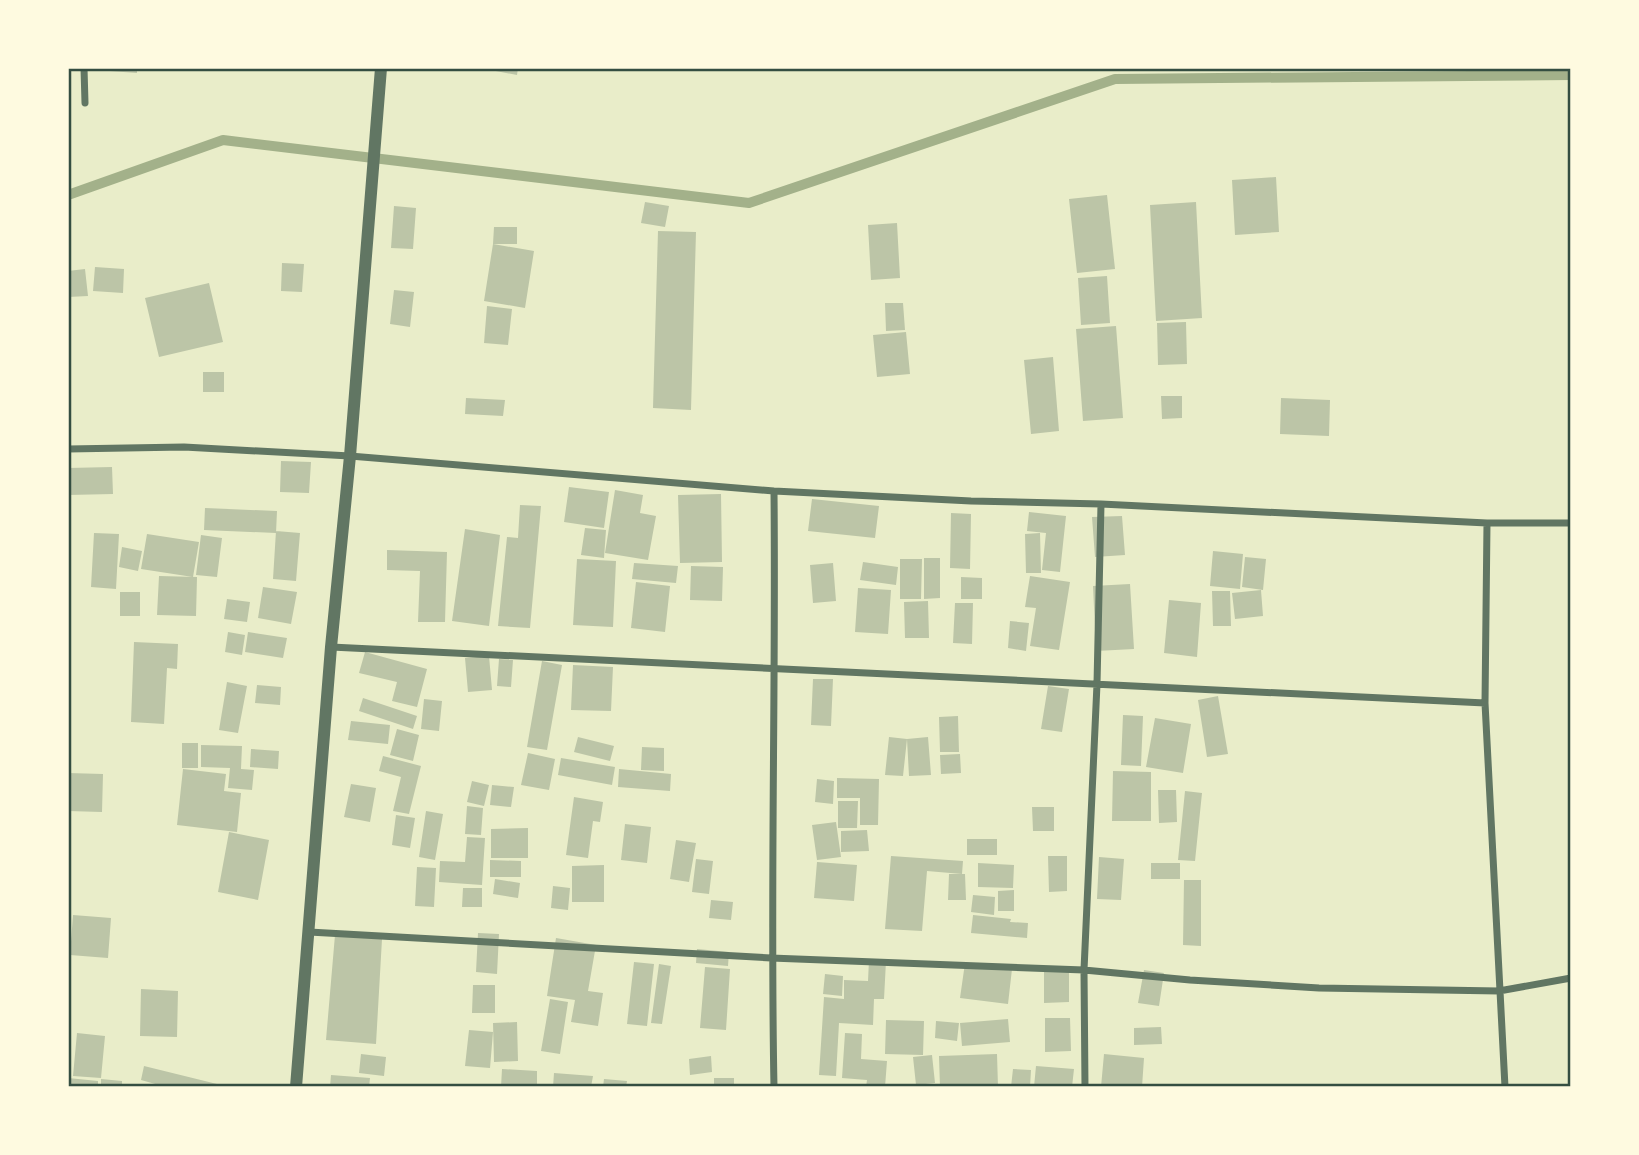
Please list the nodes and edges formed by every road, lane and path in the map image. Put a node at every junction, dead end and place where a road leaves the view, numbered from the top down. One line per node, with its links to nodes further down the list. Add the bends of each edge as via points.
1 (84, 68): 3 (street)
2 (381, 68): 5 (street)
3 (85, 103)
4 (68, 449): 5 (street, via 184,447)
5 (350, 456): 6 (street); 10 (street)
6 (774, 491): 7 (street); 11 (street)
7 (1101, 504): 8 (street); 12 (street)
8 (1487, 523): 9 (street); 13 (street)
9 (1571, 523)
10 (331, 646): 11 (street); 14 (street)
11 (776, 668): 12 (street); 15 (street)
12 (1097, 684): 13 (street); 16 (street)
13 (1485, 703): 18 (street)
14 (309, 932): 15 (street); 19 (street)
15 (771, 958): 16 (street); 20 (street)
16 (1084, 971): 18 (street, via 1319,988); 21 (street)
17 (1571, 978): 18 (street)
18 (1500, 991): 22 (street)
19 (296, 1087)
20 (774, 1087)
21 (1085, 1087)
22 (1504, 1087)

